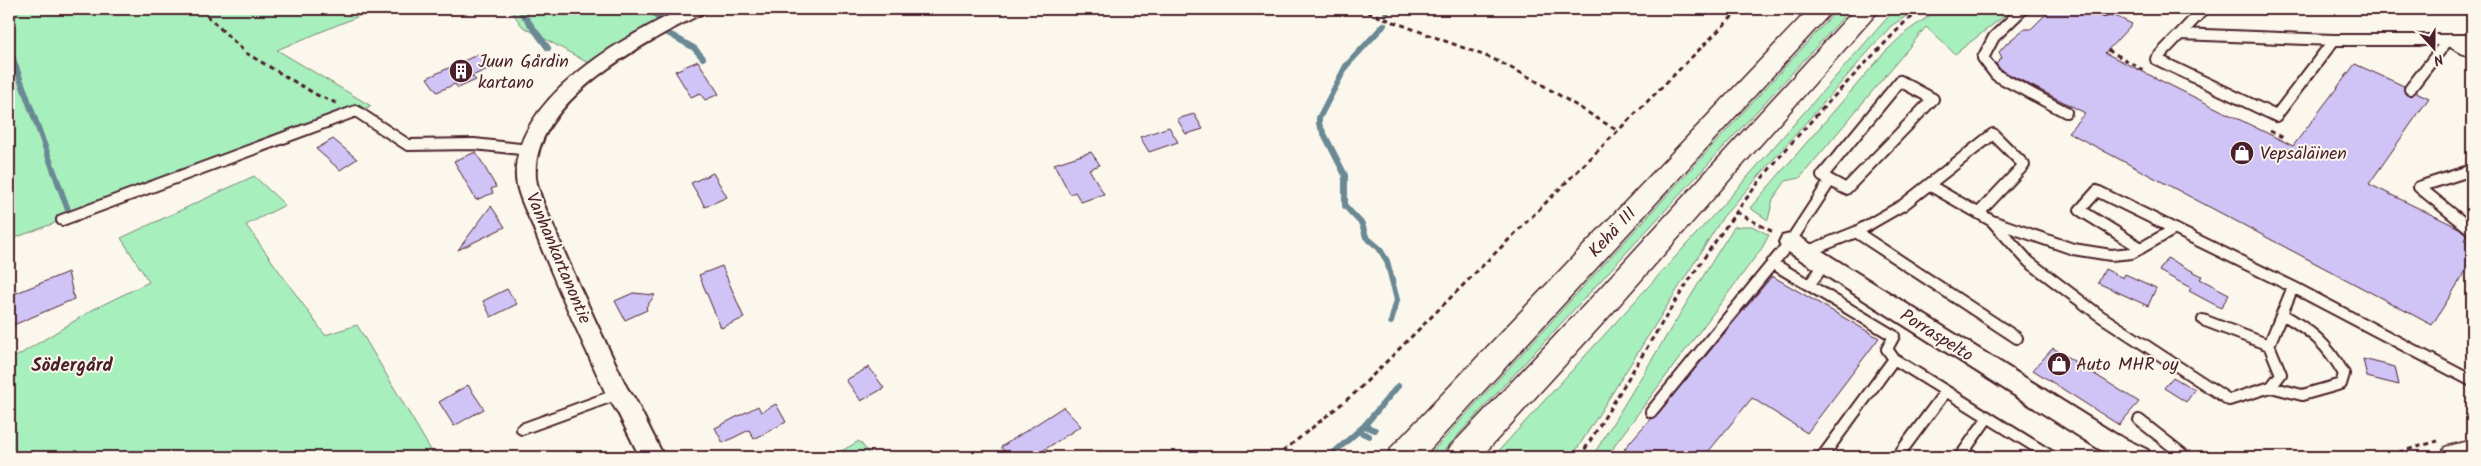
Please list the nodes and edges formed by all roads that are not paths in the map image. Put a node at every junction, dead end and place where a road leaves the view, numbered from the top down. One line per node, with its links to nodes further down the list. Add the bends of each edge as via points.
1 (697, 9): 15 (street, Vanhankartanontie, via 656,27 596,68 541,124)
2 (1809, 9): 11 (main road)
3 (1822, 9): 11 (main road, Kehä III)
4 (1868, 9): 48 (main road)
5 (2024, 9): 14 (lane, via 1995,35 1986,48 1983,58 1986,66 1996,75)
6 (2204, 9): 7 (lane)
7 (2180, 34): 8 (lane); 8 (lane, via 2156,59 2276,116)
8 (2334, 40): 9 (lane)
9 (2448, 40): 10 (lane); 12 (lane); 13 (lane)
10 (2472, 40)
11 (1785, 49): 47 (main road, Kehä III)
12 (2472, 54)
13 (2410, 89)
14 (2066, 112)
15 (529, 150): 20 (lane, via 474,144 408,145 356,111); 39 (street, Vanhankartanontie, via 526,178 544,231)
16 (2472, 170): 23 (lane, via 2419,187)
17 (1830, 181): 17 (lane, via 1822,176 1900,82 1933,99 1846,189); 25 (lane)
18 (1929, 185): 19 (lane); 19 (lane, via 1993,134 2024,165); 24 (lane, via 1903,205)
19 (1979, 213): 21 (lane)
20 (62, 220)
21 (1992, 221): 26 (lane, via 2073,249 2111,255 2132,253); 37 (lane, via 2029,262 2099,315 2229,400)
22 (2175, 229): 26 (lane); 26 (lane, via 2097,191 2080,210); 30 (lane)
23 (2472, 230)
24 (1856, 232): 25 (lane); 33 (lane)
25 (1798, 247): 27 (lane); 28 (street, Porraspelto)
26 (2141, 248)
27 (1772, 263): 29 (lane); 40 (lane)
28 (1826, 264): 29 (lane); 53 (street, Porraspelto, via 2108,442)
29 (1809, 285): 35 (lane, via 1894,336 1887,348)
30 (2293, 287): 31 (lane); 36 (lane)
31 (2282, 314): 34 (lane); 37 (lane, via 2318,335 2344,374 2341,384 2302,395)
32 (2203, 320): 34 (lane)
33 (2017, 338)
34 (2269, 345): 37 (lane, via 2281,374)
35 (1894, 359): 38 (lane); 49 (lane)
36 (2472, 381)
37 (2271, 387)
38 (1946, 392): 41 (lane); 50 (lane)
39 (618, 394): 43 (lane); 46 (street, Vanhankartanontie)
40 (1651, 412)
41 (1988, 417): 51 (lane); 52 (lane)
42 (2139, 420): 54 (lane)
43 (522, 429)
44 (2449, 448): 45 (main road)
45 (2472, 453)
46 (652, 457)
47 (1403, 457)
48 (1461, 457)
49 (1822, 457)
50 (1897, 457)
51 (1960, 457)
52 (2052, 457)
53 (2139, 457)
54 (2186, 457)

